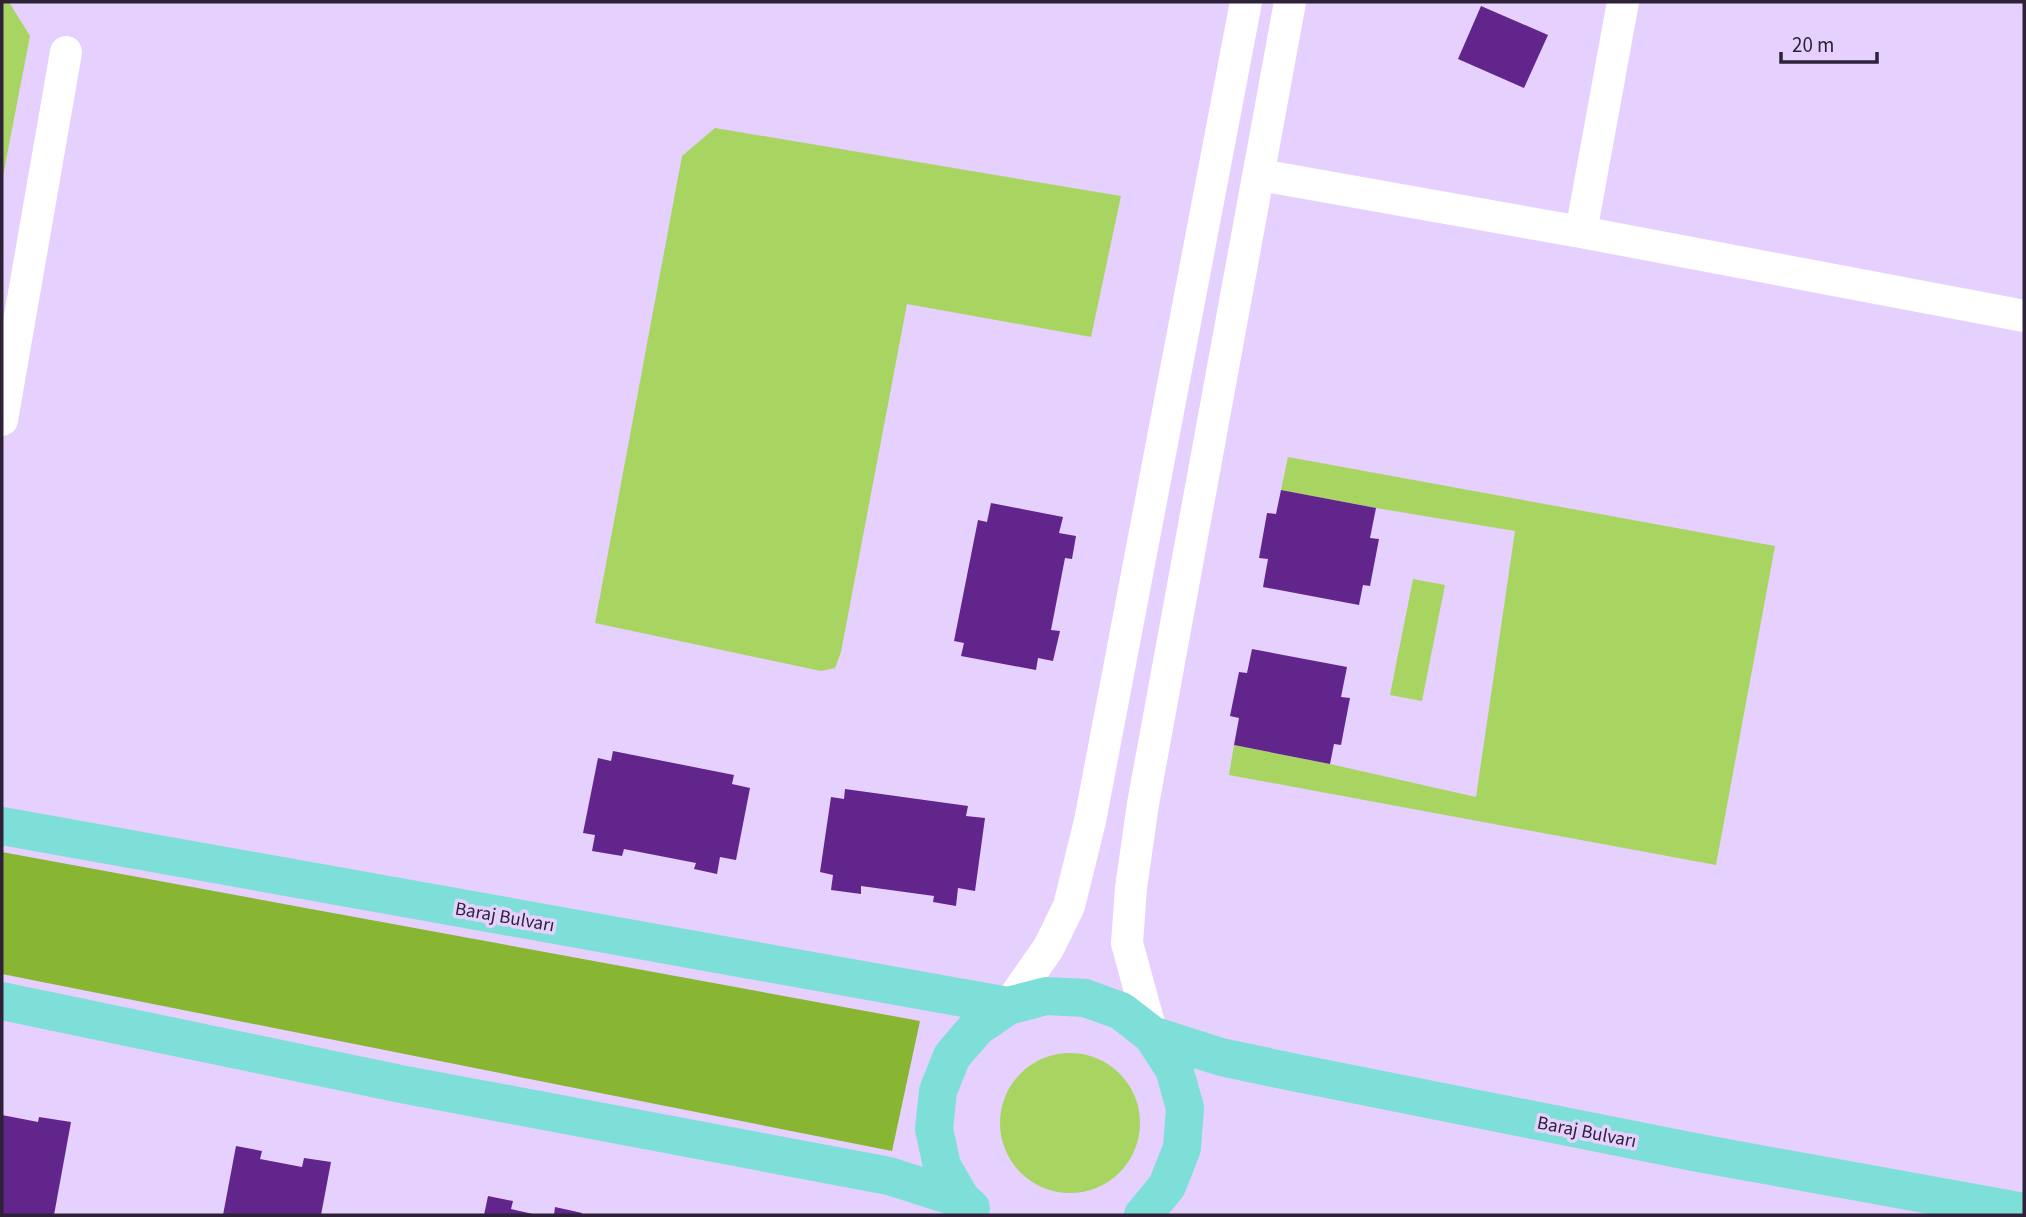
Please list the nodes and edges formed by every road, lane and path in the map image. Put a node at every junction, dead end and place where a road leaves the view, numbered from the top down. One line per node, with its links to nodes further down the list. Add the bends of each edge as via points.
1 (1246, 2): 11 (street, via 1090,821 1069,906 1049,947)
2 (1290, 2): 5 (street)
3 (1623, 2): 6 (street)
4 (65, 52): 8 (street)
5 (1260, 175): 6 (street); 12 (street, via 1130,888 1127,943)
6 (1581, 232): 7 (street)
7 (2024, 316)
8 (2, 420)
9 (2, 826): 11 (main road, Baraj Bulvarı)
10 (2, 1001): 13 (main road, via 401,1084 888,1176)
11 (1008, 1006): 12 (main road, via 1046,996 1085,998 1121,1012); 13 (main road, via 977,1027 952,1056 938,1091 934,1129 942,1166)
12 (1152, 1035): 14 (main road, Baraj Bulvarı, via 1221,1057 1292,1072); 15 (main road, via 1174,1069 1185,1108 1182,1148 1167,1186)
13 (971, 1210)
14 (2024, 1212)
15 (1143, 1215)

